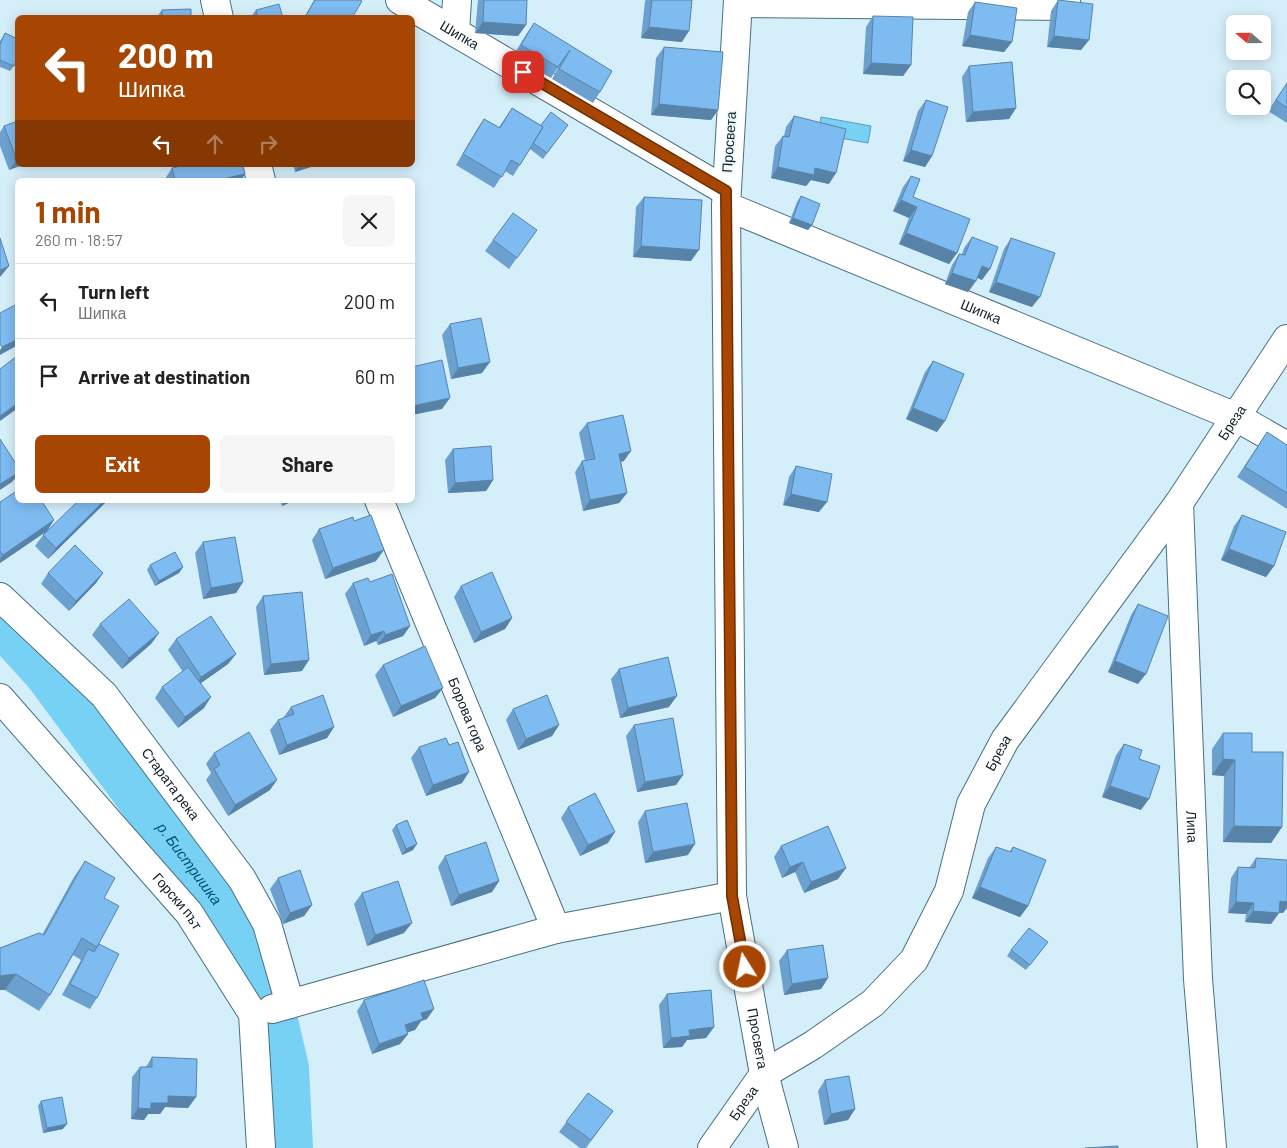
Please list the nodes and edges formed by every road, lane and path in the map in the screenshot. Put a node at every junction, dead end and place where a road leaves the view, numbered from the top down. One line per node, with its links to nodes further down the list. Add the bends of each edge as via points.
1 (215, 0): 6 (street)
2 (400, 0): 7 (street, Шипка)
3 (457, 0): 7 (street)
4 (738, 2): 5 (street); 8 (street, Просвета)
5 (1068, 6)
6 (218, 15)
7 (455, 32): 8 (street, Шипка)
8 (726, 199): 10 (street, Шипка); 16 (street, Просвета)
9 (1287, 339): 10 (street, Бреза)
10 (1236, 417): 11 (street, Шипка); 13 (street, Бреза)
11 (1287, 446)
12 (380, 503): 17 (street, Борова гора)
13 (1179, 504): 20 (street, Бреза, via 1005,740 971,804 949,891 914,960 873,1003); 24 (street, Липа, via 1198,979)
14 (0, 597): 18 (street, Старата река, via 104,695 242,879 267,924)
15 (0, 698): 19 (street, Горски път, via 189,913)
16 (732, 896): 17 (street); 20 (street, Просвета)
17 (556, 929): 18 (street)
18 (289, 1004): 19 (street)
19 (254, 1013): 21 (street, Горски път)
20 (764, 1074): 22 (street, Бреза); 23 (street, Просвета)
21 (261, 1148)
22 (712, 1148)
23 (784, 1148)
24 (1212, 1148)

